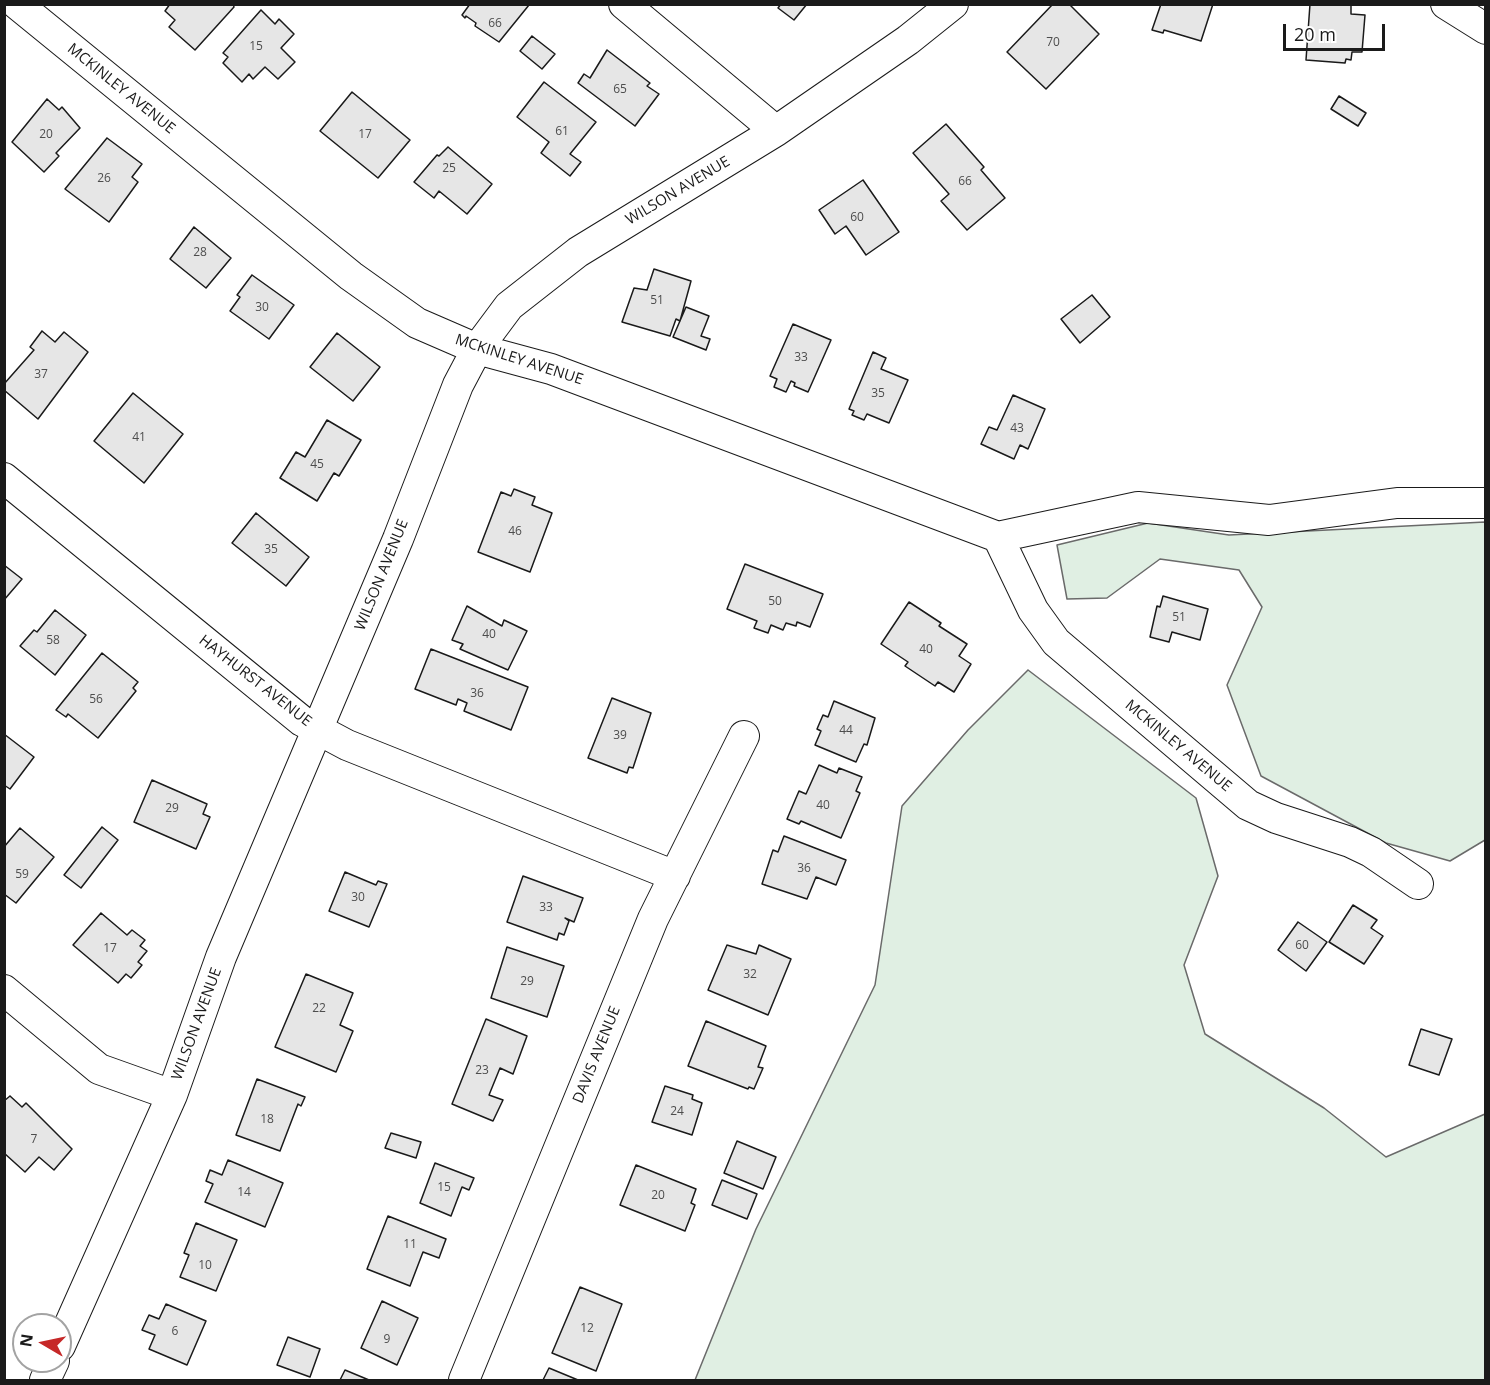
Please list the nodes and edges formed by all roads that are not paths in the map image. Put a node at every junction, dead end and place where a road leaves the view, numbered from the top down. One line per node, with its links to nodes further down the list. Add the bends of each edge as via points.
1 (17, 4): 7 (street, MCKINLEY AVENUE, via 351,276 417,324)
2 (624, 4): 6 (street)
3 (952, 4): 6 (street, WILSON AVENUE, via 908,40)
4 (1446, 4): 5 (street)
5 (1485, 28)
6 (776, 131): 7 (street, WILSON AVENUE, via 578,252 509,306)
7 (477, 349): 10 (street, MCKINLEY AVENUE, via 551,369); 11 (street, WILSON AVENUE, via 458,385)
8 (4, 478): 11 (street, HAYHURST AVENUE)
9 (1485, 503): 10 (street, via 1397,503 1269,520 1138,507)
10 (998, 537): 14 (street, MCKINLEY AVENUE, via 1033,610 1056,642 1248,805 1350,842)
11 (318, 730): 13 (street, HAYHURST AVENUE); 16 (street, WILSON AVENUE, via 221,957)
12 (744, 736): 13 (street, DAVIS AVENUE)
13 (675, 876): 18 (street, DAVIS AVENUE, via 653,919)
14 (1418, 884)
15 (4, 990): 16 (street, via 99,1069)
16 (172, 1095): 17 (street, WILSON AVENUE)
17 (72, 1319)
18 (464, 1380)

